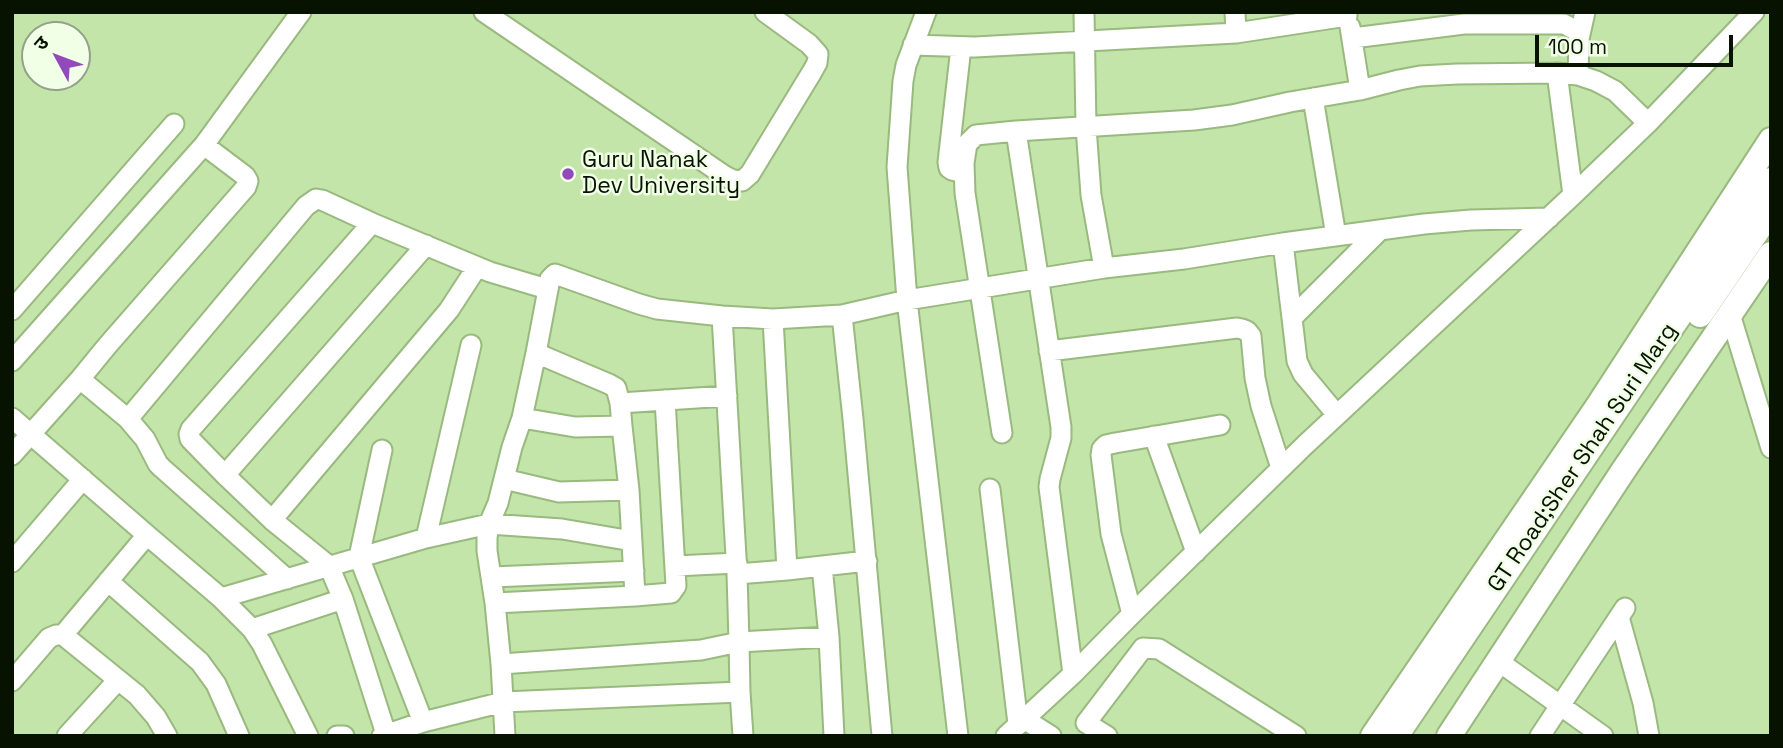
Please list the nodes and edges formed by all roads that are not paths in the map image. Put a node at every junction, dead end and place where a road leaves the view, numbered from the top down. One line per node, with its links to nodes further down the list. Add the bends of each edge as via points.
1 (301, 12): 25 (street)
2 (484, 12): 9 (street, via 725,176 742,181 817,63 818,54)
3 (926, 12): 14 (street)
4 (1084, 12): 13 (street)
5 (1235, 12): 10 (street)
6 (1586, 12): 12 (street)
7 (1755, 12): 20 (street)
8 (1346, 14): 10 (street); 11 (street)
9 (777, 16)
10 (1236, 33): 13 (street)
11 (1353, 38): 12 (street, via 1491,23 1564,24 1573,27); 18 (street)
12 (1579, 39): 17 (street)
13 (1086, 41): 15 (street); 22 (street)
14 (913, 45): 15 (street); 42 (street, via 903,81 897,167)
15 (961, 47): 26 (street, via 948,162 949,168)
16 (1557, 73): 17 (street); 18 (street, via 1420,76); 28 (street)
17 (1578, 75): 20 (street, via 1615,91)
18 (1360, 90): 19 (street)
19 (1313, 98): 22 (street, via 1194,120); 33 (street)
20 (1648, 122): 28 (street)
21 (174, 124): 43 (street)
22 (1086, 127): 23 (street); 38 (street, via 1091,195)
23 (1016, 131): 26 (street, via 971,139); 39 (street)
24 (1771, 140): 128 (main road)
25 (204, 145): 52 (street); 53 (street, via 245,176 246,187)
26 (964, 173): 41 (street)
27 (1771, 180): 129 (main road, GT Road;Sher Shah Suri Marg)
28 (1573, 195): 30 (street)
29 (1771, 211): 130 (main road, GT Road;Sher Shah Suri Marg)
30 (1549, 218): 32 (street, via 1471,220); 58 (street)
31 (372, 223): 35 (street); 61 (street, via 321,200 312,201); 71 (street, via 191,429 192,442)
32 (1378, 231): 33 (street); 47 (street)
33 (1336, 236): 34 (street)
34 (1283, 243): 38 (street); 47 (street)
35 (426, 246): 37 (street); 71 (street)
36 (1771, 254): 44 (main road)
37 (477, 267): 40 (street); 76 (street, via 449,310)
38 (1104, 268): 39 (street)
39 (1038, 280): 41 (street); 50 (street)
40 (547, 289): 46 (street, via 550,279 560,274 648,307); 51 (street)
41 (980, 289): 42 (street); 64 (street)
42 (907, 300): 45 (street); 124 (street)
43 (12, 310)
44 (1730, 314): 57 (street); 103 (main road)
45 (842, 315): 48 (street); 83 (street)
46 (723, 316): 48 (street); 54 (street)
47 (1292, 318): 58 (street, via 1303,374)
48 (773, 319): 89 (street)
49 (471, 345): 79 (street)
50 (1049, 351): 70 (street, via 1237,328 1247,331 1261,406); 105 (street, via 1062,438 1049,487)
51 (536, 353): 56 (street, via 616,388); 60 (street)
52 (15, 354)
53 (80, 379): 61 (street); 65 (street)
54 (727, 396): 55 (street); 88 (street)
55 (665, 400): 56 (street); 86 (street)
56 (620, 402): 63 (street)
57 (1764, 402): 67 (street)
58 (1337, 415): 70 (street)
59 (12, 418): 65 (street)
60 (522, 418): 63 (street, via 575,427); 73 (street)
61 (128, 419): 92 (street, via 158,464)
62 (1220, 425): 66 (street)
63 (622, 426): 75 (street)
64 (1002, 433)
65 (31, 434): 69 (street); 72 (street)
66 (1154, 436): 81 (street); 98 (street, via 1106,445 1101,455 1111,534)
67 (1771, 448)
68 (382, 450): 82 (street)
69 (12, 455)
70 (1281, 468): 81 (street)
71 (225, 475): 76 (street)
72 (83, 479): 78 (street); 84 (street)
73 (504, 479): 75 (street, via 559,492); 77 (street)
74 (990, 489): 112 (street)
75 (629, 490): 80 (street)
76 (272, 520): 85 (street)
77 (489, 524): 79 (street); 80 (street, via 562,529); 91 (street, via 487,551)
78 (147, 535): 93 (street); 95 (street)
79 (426, 538): 82 (street)
80 (632, 541): 90 (street)
81 (1196, 552): 98 (street)
82 (359, 557): 85 (street); 111 (street)
83 (867, 561): 87 (street); 123 (street)
84 (12, 562)
85 (329, 566): 92 (street); 96 (street)
86 (675, 566): 88 (street); 94 (street, via 676,586 671,593)
87 (822, 566): 89 (street); 101 (street)
88 (737, 569): 89 (street); 102 (street)
89 (787, 570)
90 (634, 571): 91 (street); 94 (street)
91 (492, 577): 97 (street)
92 (287, 579): 95 (street)
93 (108, 581): 100 (street); 116 (street, via 200,662 216,684)
94 (635, 596): 97 (street)
95 (221, 598): 99 (street)
96 (343, 599): 99 (street); 113 (street)
97 (495, 603): 104 (street)
98 (1132, 614): 105 (street)
99 (252, 629): 117 (street)
100 (63, 635): 106 (street); 107 (street, via 49,638)
101 (829, 637): 102 (street); 122 (street)
102 (739, 642): 104 (street, via 701,650); 108 (street)
103 (1498, 661): 110 (street); 131 (main road)
104 (500, 664): 109 (street)
105 (1073, 674): 112 (street)
106 (118, 680): 114 (street); 115 (street, via 147,705)
107 (12, 681)
108 (740, 692): 109 (street); 121 (street)
109 (503, 702): 111 (street); 120 (street)
110 (1561, 705): 132 (street); 133 (street); 134 (street, via 1622,612)
111 (423, 722): 113 (street)
112 (1016, 726): 125 (street)
113 (384, 735)
114 (67, 736)
115 (167, 736)
116 (239, 736)
117 (308, 736)
118 (337, 736): 119 (street)
119 (344, 736)
120 (505, 736)
121 (743, 736)
122 (834, 736)
123 (882, 736)
124 (958, 736)
125 (1051, 736)
126 (1107, 736): 127 (street, via 1086,723 1143,648 1159,649)
127 (1296, 736)
128 (1373, 736)
129 (1396, 736)
130 (1415, 736)
131 (1449, 736)
132 (1540, 736)
133 (1604, 736)
134 (1649, 736)

